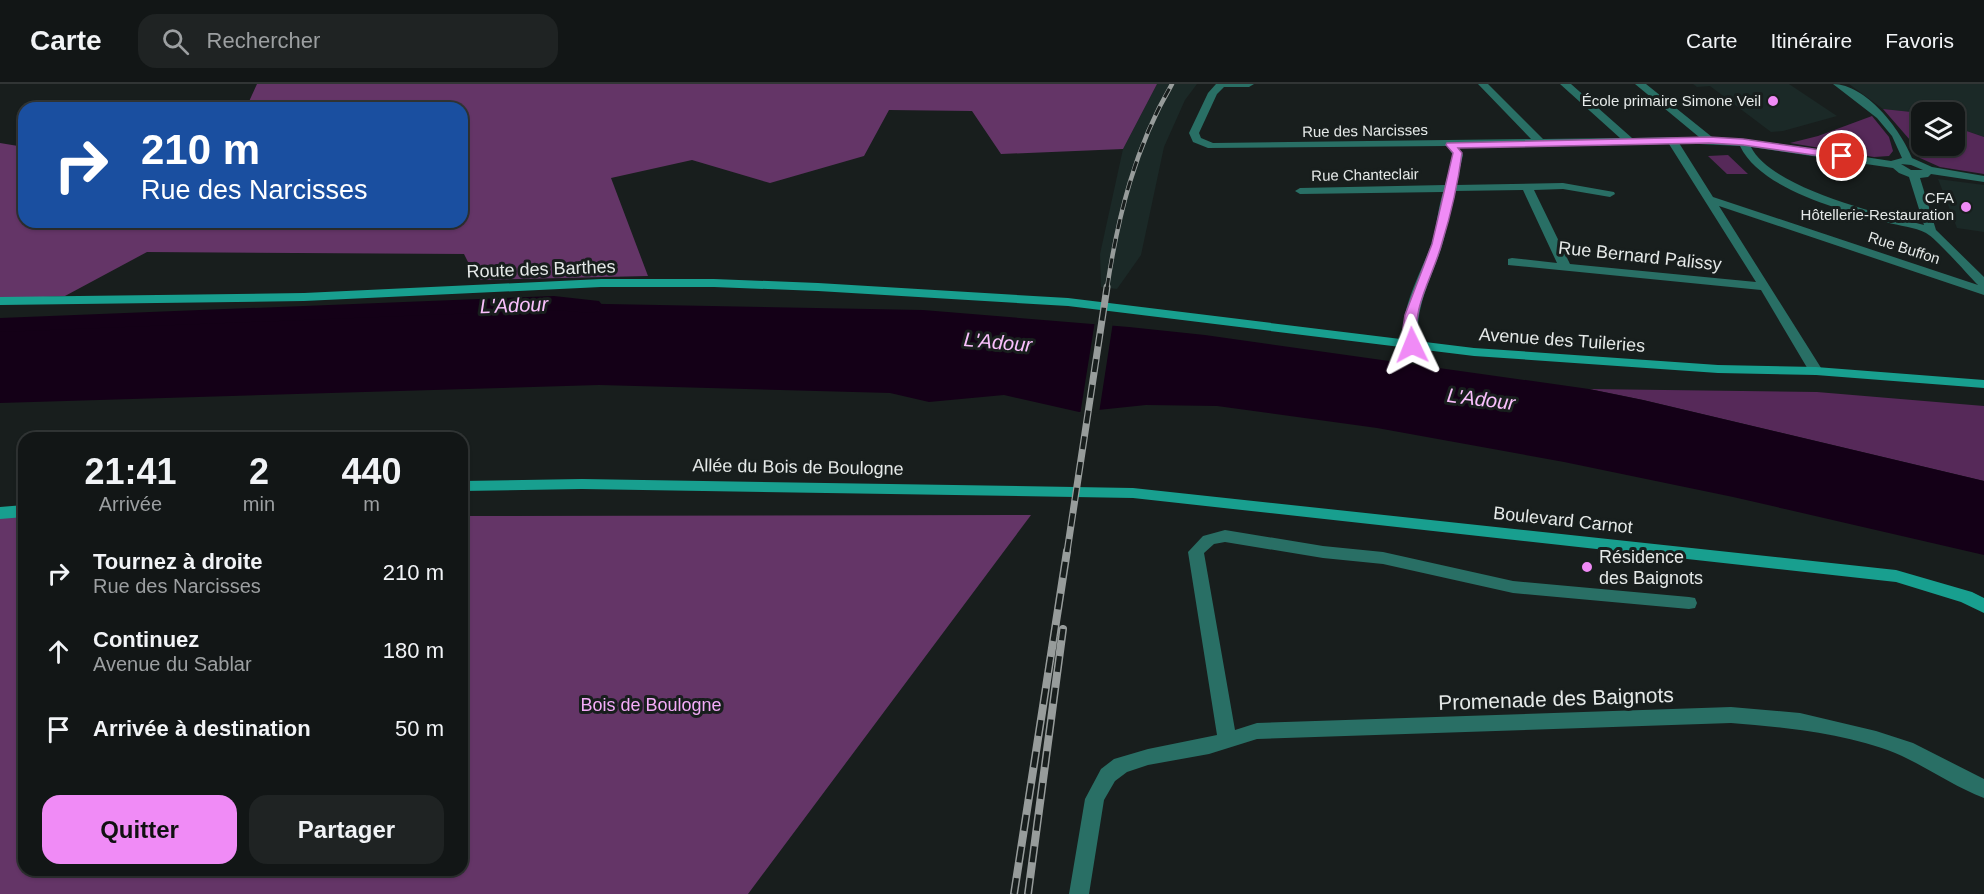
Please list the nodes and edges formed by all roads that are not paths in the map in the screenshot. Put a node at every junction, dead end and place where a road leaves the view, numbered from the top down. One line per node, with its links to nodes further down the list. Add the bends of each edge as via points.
1 (1221, 84): 2 (street); 12 (street, Rue des Narcisses, via 1194,133 1197,140 1212,146)
2 (1249, 84)
3 (1483, 84): 10 (street)
4 (1565, 84): 7 (street)
5 (1640, 84): 8 (street)
6 (1838, 84): 13 (street, via 1863,100 1889,125 1900,138)
7 (1628, 140): 9 (street, Rue des Narcisses); 10 (street, Rue des Narcisses)
8 (1709, 140): 9 (street, Rue des Narcisses); 11 (street, Rue des Narcisses)
9 (1672, 141): 22 (street)
10 (1540, 142): 12 (street, Rue des Narcisses)
11 (1743, 142): 14 (street, Rue des Narcisses); 23 (street, via 1755,164 1792,187)
12 (1451, 145): 19 (street, via 1458,155)
13 (1908, 161): 14 (street, via 1897,161); 15 (street)
14 (1895, 165): 16 (street)
15 (1929, 170): 16 (street, via 1927,174); 17 (street)
16 (1914, 174): 23 (street)
17 (1984, 179)
18 (1527, 187): 19 (street, Rue Chanteclair); 21 (street, Rue Chanteclair, via 1563,186); 25 (street)
19 (1449, 189): 20 (street, Rue Chanteclair); 31 (street, via 1437,244 1411,315 1408,328)
20 (1300, 191)
21 (1610, 194)
22 (1708, 199): 27 (street, Rue Bernard Palissy); 28 (street, Rue Buffon)
23 (1931, 231): 26 (street)
24 (1512, 262): 25 (street, Rue Bernard Palissy)
25 (1565, 267): 27 (street, Rue Bernard Palissy)
26 (1984, 284)
27 (1765, 287): 32 (street, Rue Bernard Palissy)
28 (1984, 291)
29 (0, 301): 30 (main road, Route des Barthes, via 304,297 714,283)
30 (1138, 309): 31 (main road, Avenue des Tuileries)
31 (1412, 345): 32 (main road, Avenue des Tuileries, via 1651,365)
32 (1816, 371): 33 (main road, Avenue des Tuileries)
33 (1984, 384)
34 (468, 486): 35 (main road, Allée du Bois de Boulogne, via 582,484)
35 (1132, 494): 39 (main road, Boulevard Carnot, via 1896,576)
36 (18, 512): 37 (main road)
37 (0, 513)
38 (1689, 603): 40 (street, via 1513,587 1383,558 1216,537 1205,541 1196,552)
39 (1984, 606)
40 (1227, 740): 41 (street, Promenade des Baignots, via 1257,731 1731,716 1800,721 1876,739 1906,749); 42 (street, Promenade des Baignots, via 1148,757 1121,765 1108,775 1095,799)
41 (1984, 789)
42 (1079, 894)

